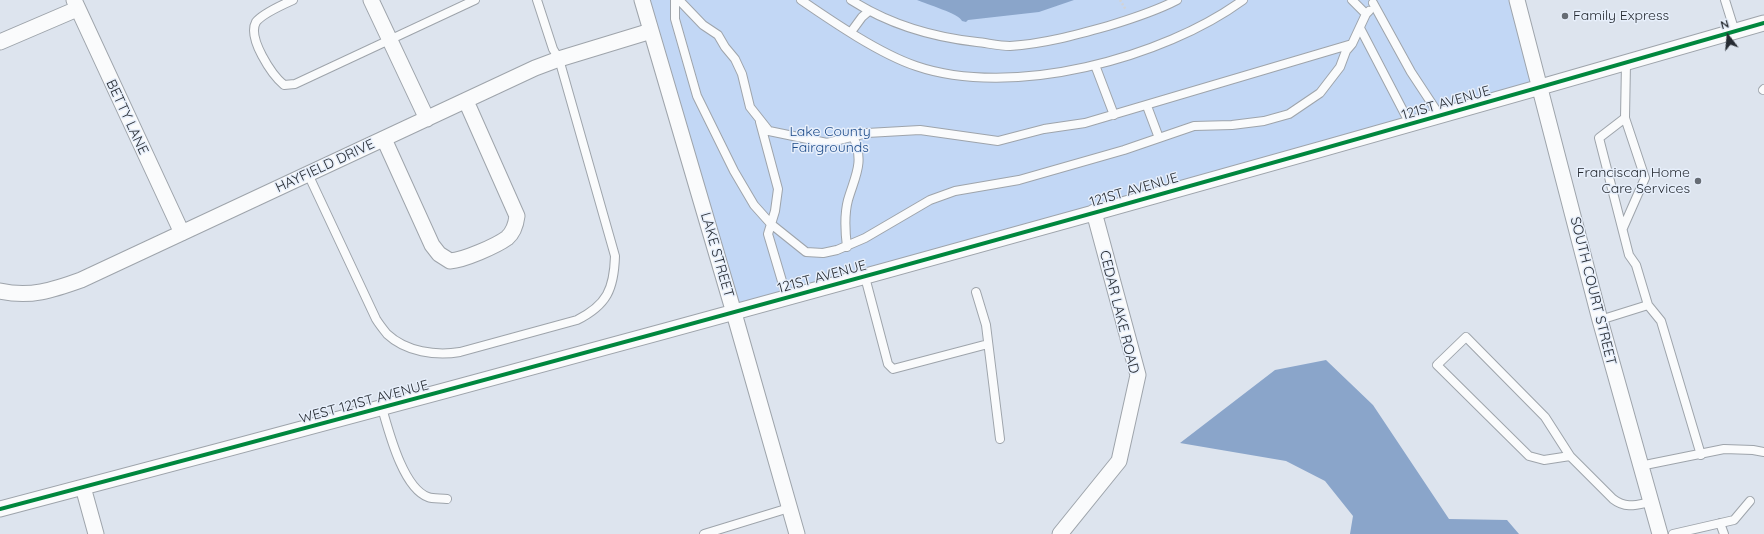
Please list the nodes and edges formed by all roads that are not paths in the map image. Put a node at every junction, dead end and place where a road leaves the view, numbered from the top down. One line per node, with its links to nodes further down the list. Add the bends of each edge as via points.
1 (293, 0): 24 (lane, via 257,21 254,29 260,51 284,85 295,84)
2 (371, 0): 24 (street)
3 (475, 0): 24 (lane)
4 (537, 0): 27 (lane, via 553,49)
5 (642, 0): 21 (street, LAKE STREET)
6 (675, 0): 44 (lane, via 675,19 697,96 734,171 754,205)
7 (679, 0): 35 (lane, via 703,25 718,35 735,59 742,74 750,107)
8 (801, 0): 22 (lane)
9 (851, 0): 17 (lane)
10 (1177, 0): 17 (lane, via 1130,19 1086,32 1008,46 943,38 911,30)
11 (1243, 0): 29 (lane, via 1223,14 1175,39)
12 (1352, 0): 18 (lane)
13 (1517, 0): 30 (street, SOUTH COURT STREET)
14 (1725, 0): 23 (lane)
15 (1376, 1): 18 (lane); 34 (lane, via 1403,59)
16 (76, 5): 25 (street); 46 (street, BETTY LANE)
17 (868, 12): 22 (lane)
18 (1366, 14): 20 (lane)
19 (1764, 23): 23 (street, 121ST AVENUE)
20 (1360, 28): 26 (lane); 38 (lane)
21 (651, 32): 27 (street, HAYFIELD DRIVE); 53 (street, LAKE STREET)
22 (851, 32): 29 (lane, via 900,60 937,72 965,77 1002,78)
23 (1735, 32): 28 (street, 121ST AVENUE)
24 (389, 40): 37 (street)
25 (0, 42)
26 (1352, 44): 32 (lane); 40 (lane, via 1320,93 1289,114 1232,126 1194,126)
27 (559, 59): 31 (street, HAYFIELD DRIVE); 42 (lane, via 615,256 610,291 590,314 577,320 443,355 403,345 387,334 376,319)
28 (1626, 63): 30 (street, 121ST AVENUE); 36 (lane)
29 (1095, 65): 33 (lane)
30 (1539, 88): 34 (street, 121ST AVENUE); 54 (street, SOUTH COURT STREET)
31 (466, 101): 37 (street, HAYFIELD DRIVE); 41 (street, via 517,216 516,226 508,237 461,260 450,261 439,254 432,245)
32 (1147, 106): 33 (lane); 40 (lane)
33 (1114, 116): 39 (lane, via 1044,129 998,141 920,130)
34 (1440, 116): 38 (street, 121ST AVENUE)
35 (759, 118): 39 (lane, via 769,131 827,143); 44 (lane, via 778,189)
36 (1626, 118): 45 (lane, via 1645,178); 45 (lane, via 1599,138)
37 (427, 119): 41 (street, HAYFIELD DRIVE)
38 (1410, 124): 43 (street, 121ST AVENUE)
39 (853, 136): 47 (lane, via 859,148 859,166 848,201 845,226)
40 (1159, 138): 47 (lane, via 1019,180 955,191 930,200)
41 (384, 139): 42 (street, HAYFIELD DRIVE)
42 (308, 174): 46 (street, HAYFIELD DRIVE)
43 (1094, 212): 48 (street, 121ST AVENUE); 72 (street, CEDAR LAKE ROAD, via 1138,375 1118,461)
44 (771, 224): 47 (lane, via 806,252 823,253); 51 (lane, via 768,234)
45 (1623, 228): 52 (lane, via 1629,255 1636,265)
46 (182, 233): 49 (street, HAYFIELD DRIVE, via 81,280 47,292 15,294)
47 (847, 247)
48 (864, 277): 51 (street, 121ST AVENUE); 55 (lane, via 888,364 893,369)
49 (0, 291)
50 (976, 292): 55 (lane, via 986,325)
51 (787, 298): 53 (street, 121ST AVENUE)
52 (1648, 305): 54 (lane); 59 (lane, via 1661,322)
53 (734, 312): 56 (street, WEST 121ST AVENUE); 66 (street, LAKE STREET)
54 (1600, 320): 61 (street, SOUTH COURT STREET)
55 (988, 344): 57 (lane)
56 (382, 408): 62 (street, WEST 121ST AVENUE); 63 (lane, via 402,468 415,487 428,497)
57 (1000, 439)
58 (1764, 452): 59 (lane, via 1724,449)
59 (1701, 455): 61 (lane)
60 (1570, 456): 60 (lane, via 1545,417 1466,337 1437,365 1529,456 1544,460); 65 (lane, via 1619,504 1627,507)
61 (1640, 466): 65 (street, SOUTH COURT STREET)
62 (83, 487): 67 (street, WEST 121ST AVENUE); 69 (street)
63 (447, 499)
64 (1750, 501): 68 (lane, via 1734,520)
65 (1650, 502): 73 (street, SOUTH COURT STREET)
66 (789, 508): 70 (lane); 71 (street, LAKE STREET)
67 (0, 509)
68 (1720, 523): 74 (lane); 75 (lane)
69 (96, 534)
70 (704, 534)
71 (796, 534)
72 (1060, 534)
73 (1660, 534)
74 (1673, 534)
75 (1724, 534)

